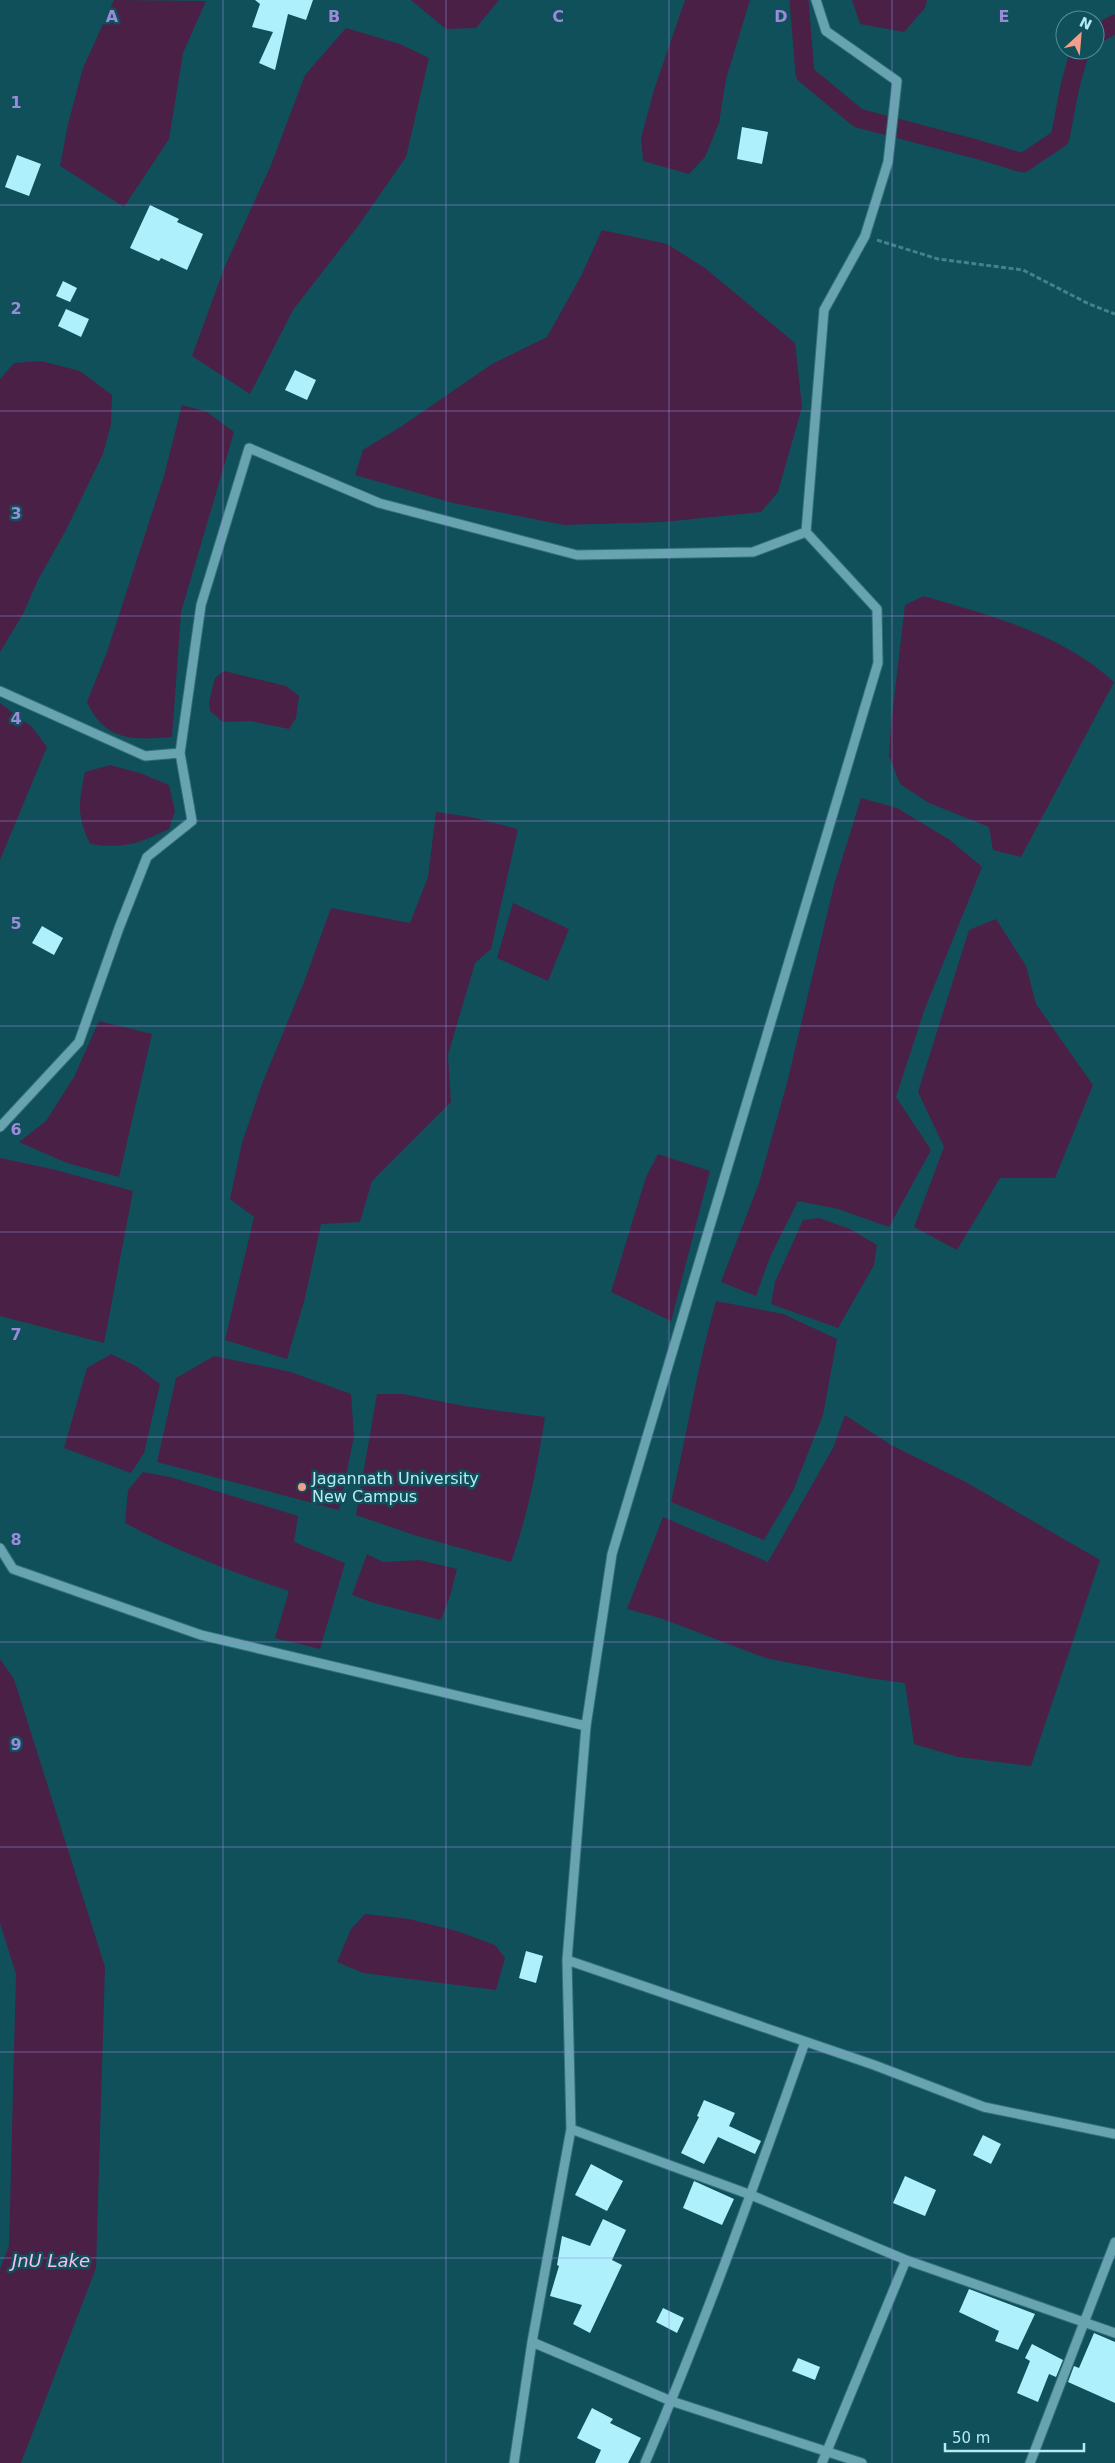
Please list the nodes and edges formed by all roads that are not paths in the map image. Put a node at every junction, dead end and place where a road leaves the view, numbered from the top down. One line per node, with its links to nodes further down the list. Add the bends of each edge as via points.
1 (816, 0): 2 (street, via 826,31 897,81 888,162 865,236 824,310)
2 (806, 532): 4 (street, via 753,552 577,555 379,504 249,448 201,605); 7 (street, via 877,610 878,663 612,1554)
3 (0, 691): 4 (street, via 145,756)
4 (180, 754): 5 (street, via 192,821 147,857 79,1042)
5 (0, 1127)
6 (0, 1548): 7 (street, via 13,1569 202,1635)
7 (586, 1726): 8 (street)
8 (567, 1960): 9 (street); 10 (street)
9 (805, 2042): 11 (street, via 984,2107); 12 (street)
10 (571, 2129): 12 (street); 17 (street)
11 (1115, 2134)
12 (751, 2195): 14 (street); 18 (street)
13 (1115, 2242): 15 (street)
14 (906, 2260): 15 (street); 19 (street)
15 (1084, 2321): 16 (street); 24 (street)
16 (1115, 2332)
17 (532, 2342): 18 (street); 20 (street)
18 (672, 2401): 19 (street); 21 (street)
19 (827, 2452): 22 (street); 23 (street)
20 (514, 2463)
21 (645, 2463)
22 (822, 2463)
23 (862, 2463)
24 (1030, 2463)

